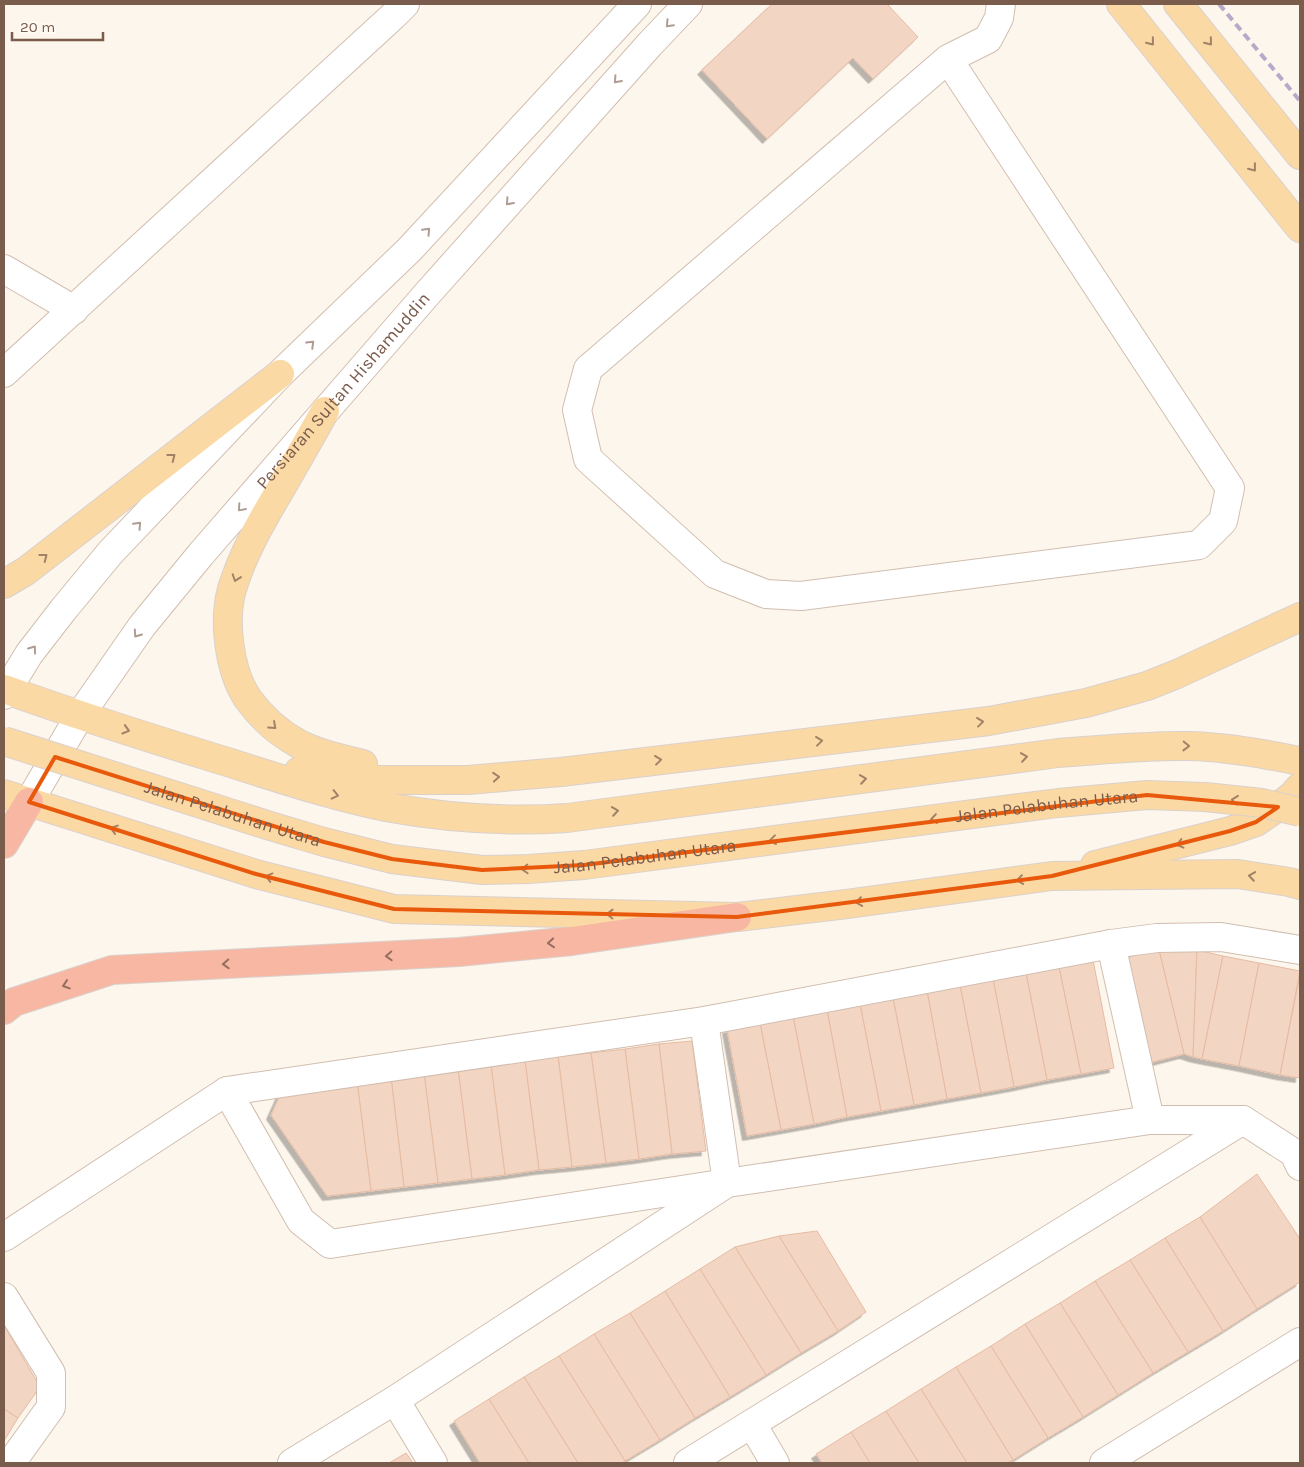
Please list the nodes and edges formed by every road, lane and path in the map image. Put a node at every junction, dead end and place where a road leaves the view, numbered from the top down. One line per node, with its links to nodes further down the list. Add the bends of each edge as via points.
1 (688, 4): 14 (street, Persiaran Sultan Hishamuddin, one-way to 14)
2 (1001, 4): 7 (street, via 999,18 988,39)
3 (1121, 4): 9 (main road, one-way to 9)
4 (1178, 4): 8 (main road, one-way to 8)
5 (391, 8): 11 (street)
6 (630, 11): 13 (street, one-way to 6, via 410,250)
7 (948, 59): 7 (street, via 1230,488 1223,521 1199,545 801,596 766,594 714,574 588,458 577,410 588,369)
8 (1300, 155)
9 (1300, 228)
10 (4, 269): 11 (street)
11 (74, 310): 12 (street)
12 (4, 373)
13 (280, 374): 15 (main road, one-way to 13, via 26,572); 17 (street, one-way to 13, via 29,654 110,553)
14 (325, 412): 18 (street, Persiaran Sultan Hishamuddin, one-way to 18, via 142,626); 22 (main road, one-way to 22, via 252,538 232,591 228,633 237,677 262,716 299,744 364,765)
15 (4, 584)
16 (1300, 616): 22 (main road, one-way to 16, via 561,772 1048,711 1155,683)
17 (5, 691): 18 (main road)
18 (80, 716): 20 (main road, one-way to 20); 24 (street, Persiaran Sultan Hishamuddin)
19 (4, 741): 25 (main road, Jalan Pelabuhan Utara, one-way to 19, bridge, via 1262,803 1146,795 1058,803 584,864 482,870 392,860 324,842)
20 (204, 755): 21 (main road, one-way to 21, via 326,793 387,807 485,820 567,818 1068,752 1132,747 1237,749); 22 (main road, via 376,780)
21 (1300, 761)
22 (468, 780)
23 (1300, 787): 27 (main road, one-way to 27, via 1256,822)
24 (16, 798): 26 (highway); 29 (main road, one-way to 24, via 394,909 256,874)
25 (1300, 812)
26 (4, 844)
27 (1052, 876): 28 (main road, one-way to 27, via 1238,874); 29 (main road, one-way to 29)
28 (1300, 885)
29 (737, 917): 32 (highway, one-way to 32, via 572,941 459,952 112,970 14,1002)
30 (1112, 944): 31 (street, via 1157,938 1221,937); 33 (street); 35 (street)
31 (1300, 950)
32 (4, 1010)
33 (704, 1021): 34 (street); 38 (street)
34 (227, 1091): 38 (street, via 301,1221 330,1244); 39 (street)
35 (1150, 1120): 36 (street); 38 (street)
36 (1243, 1120): 37 (street, via 1294,1154); 43 (street)
37 (1300, 1166)
38 (727, 1183): 42 (street)
39 (4, 1238)
40 (4, 1297): 44 (street, via 50,1373 51,1407)
41 (1300, 1342): 49 (street)
42 (395, 1400): 45 (street); 46 (street)
43 (752, 1424): 47 (street); 48 (street)
44 (11, 1463)
45 (292, 1463)
46 (433, 1463)
47 (688, 1463)
48 (775, 1463)
49 (1104, 1463)

